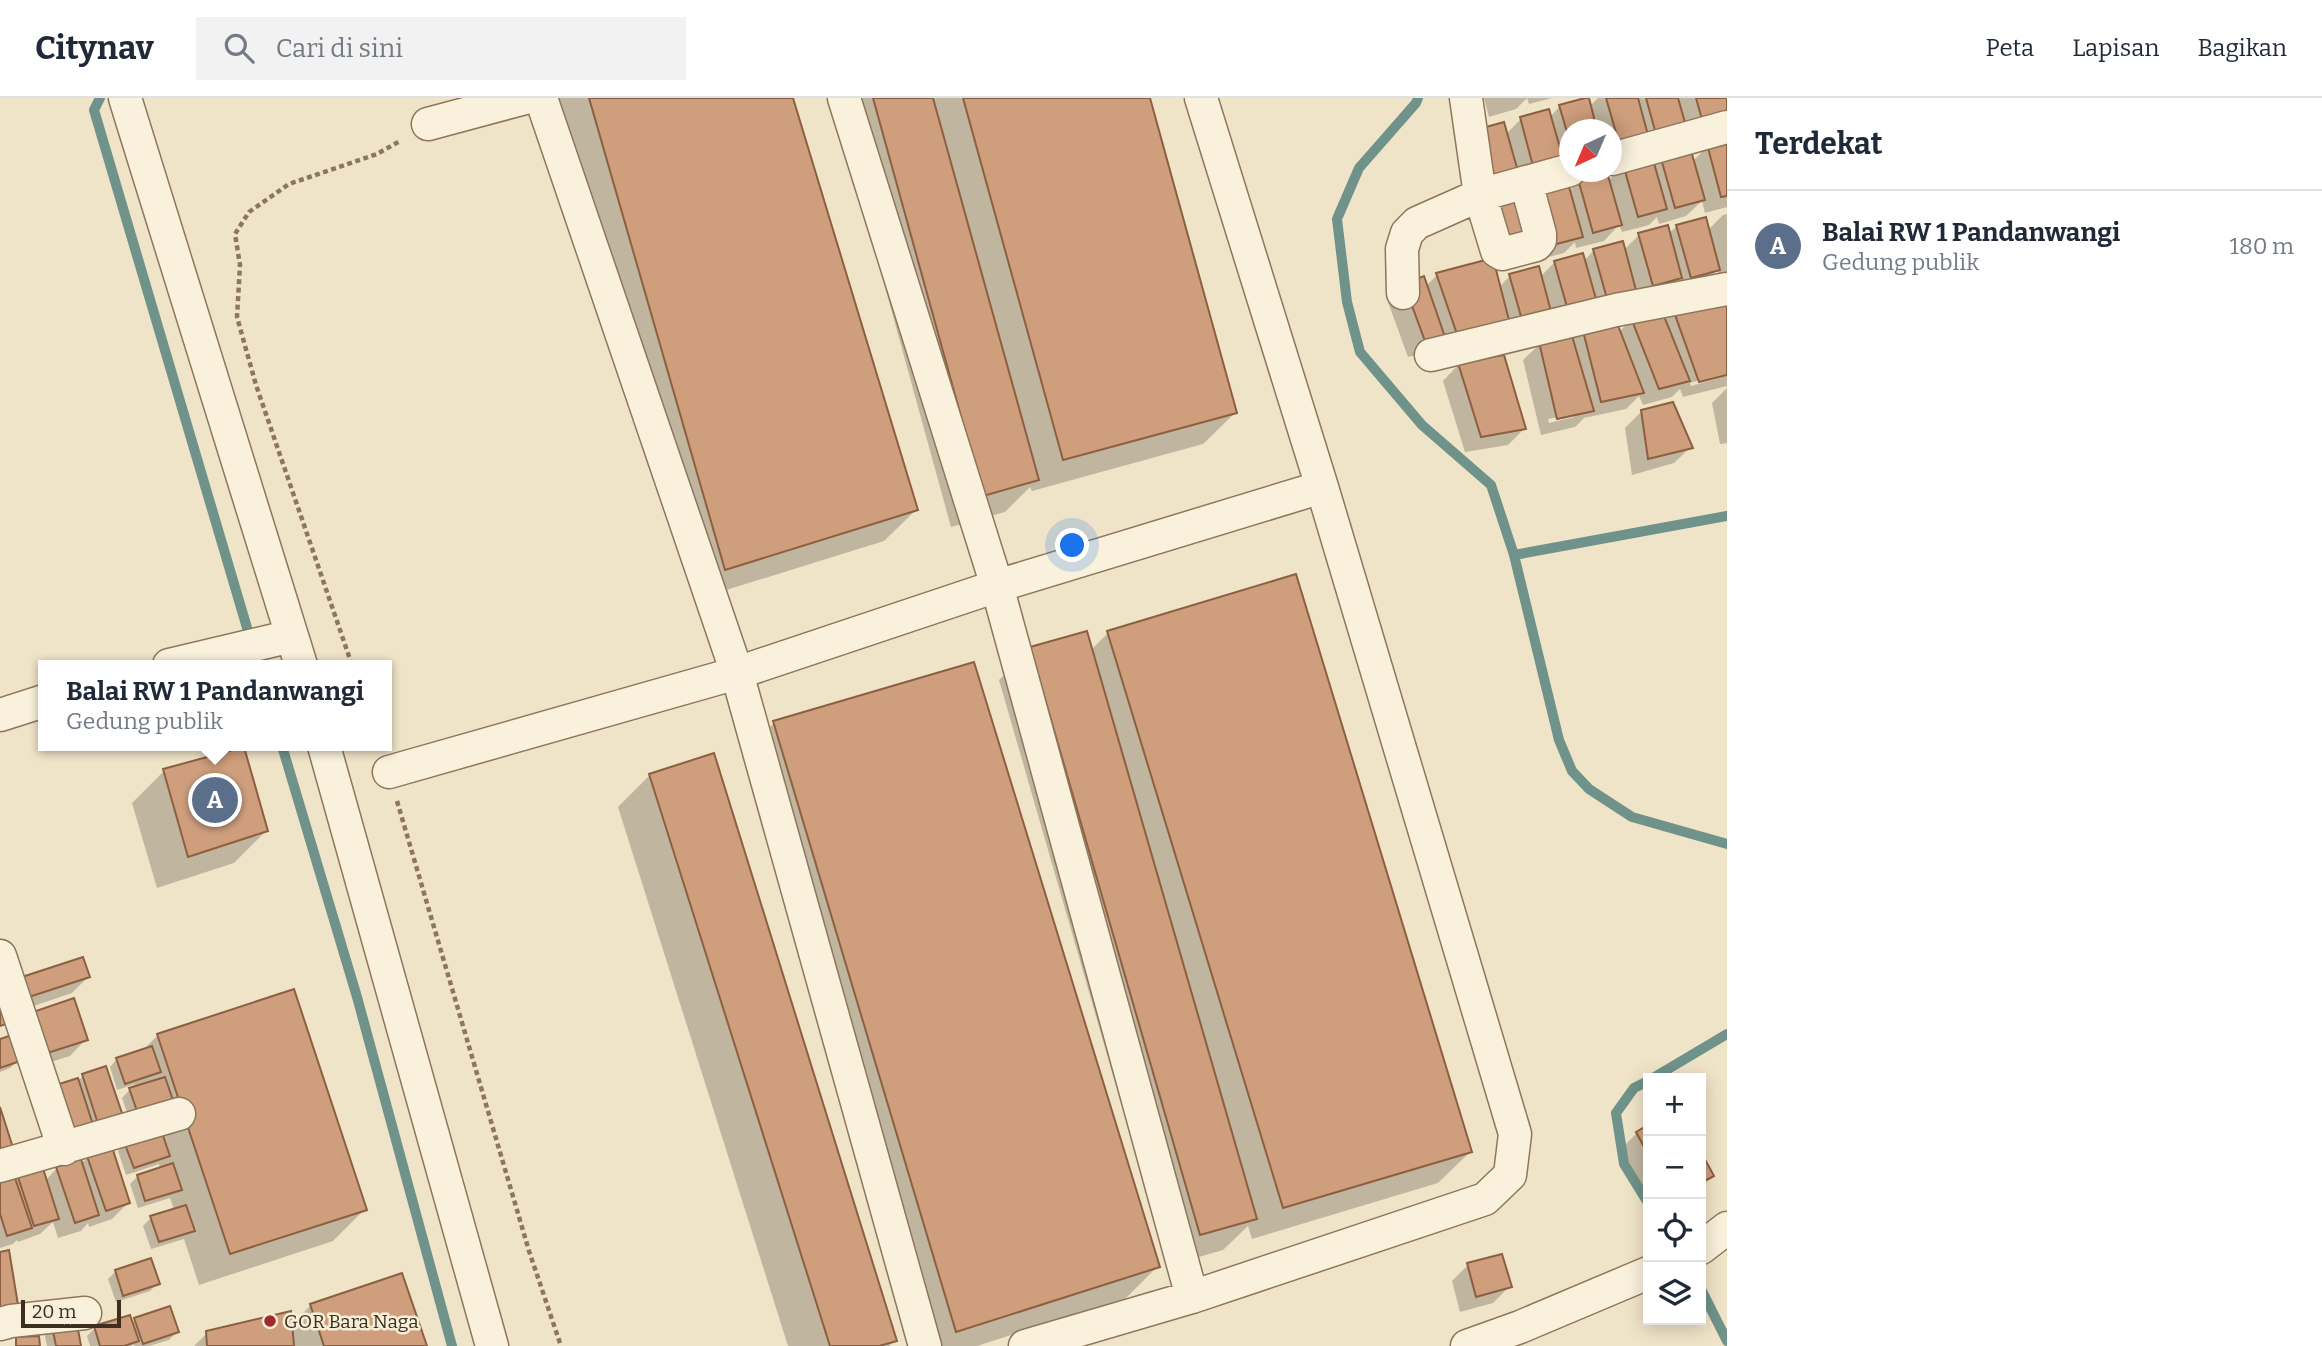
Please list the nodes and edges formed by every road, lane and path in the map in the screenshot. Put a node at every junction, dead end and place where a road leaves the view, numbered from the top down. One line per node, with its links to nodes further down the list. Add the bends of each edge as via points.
1 (125, 98): 18 (street)
2 (525, 98): 7 (street)
3 (541, 98): 22 (street)
4 (844, 98): 17 (street)
5 (1201, 98): 16 (street)
6 (1466, 98): 12 (street)
7 (428, 124): 21 (path, via 377,154 289,184 249,212 234,234 240,265 237,317)
8 (1727, 127): 9 (street)
9 (1622, 156)
10 (1559, 173): 11 (street)
11 (1526, 182): 12 (street); 12 (street, via 1540,240 1536,245 1502,254 1497,251)
12 (1480, 195): 14 (street, via 1417,223 1407,233 1402,249)
13 (1727, 289): 15 (street, via 1616,310)
14 (1403, 293)
15 (1431, 355)
16 (1322, 487): 17 (street); 32 (street, via 1515,1134 1510,1174 1485,1199)
17 (997, 586): 22 (street); 32 (street)
18 (267, 642): 19 (street); 20 (street)
19 (190, 660)
20 (294, 660)
21 (350, 660)
22 (737, 673): 26 (street); 37 (street)
23 (38, 703): 24 (street)
24 (0, 715)
25 (325, 751): 35 (street)
26 (389, 772): 36 (path)
27 (0, 956): 29 (street)
28 (179, 1114): 29 (street)
29 (64, 1149): 30 (street)
30 (0, 1166)
31 (1643, 1275): 39 (street)
32 (1192, 1297): 38 (street)
33 (85, 1313): 34 (street)
34 (0, 1324)
35 (492, 1346)
36 (561, 1346)
37 (925, 1346)
38 (1025, 1346)
39 (1467, 1346)

